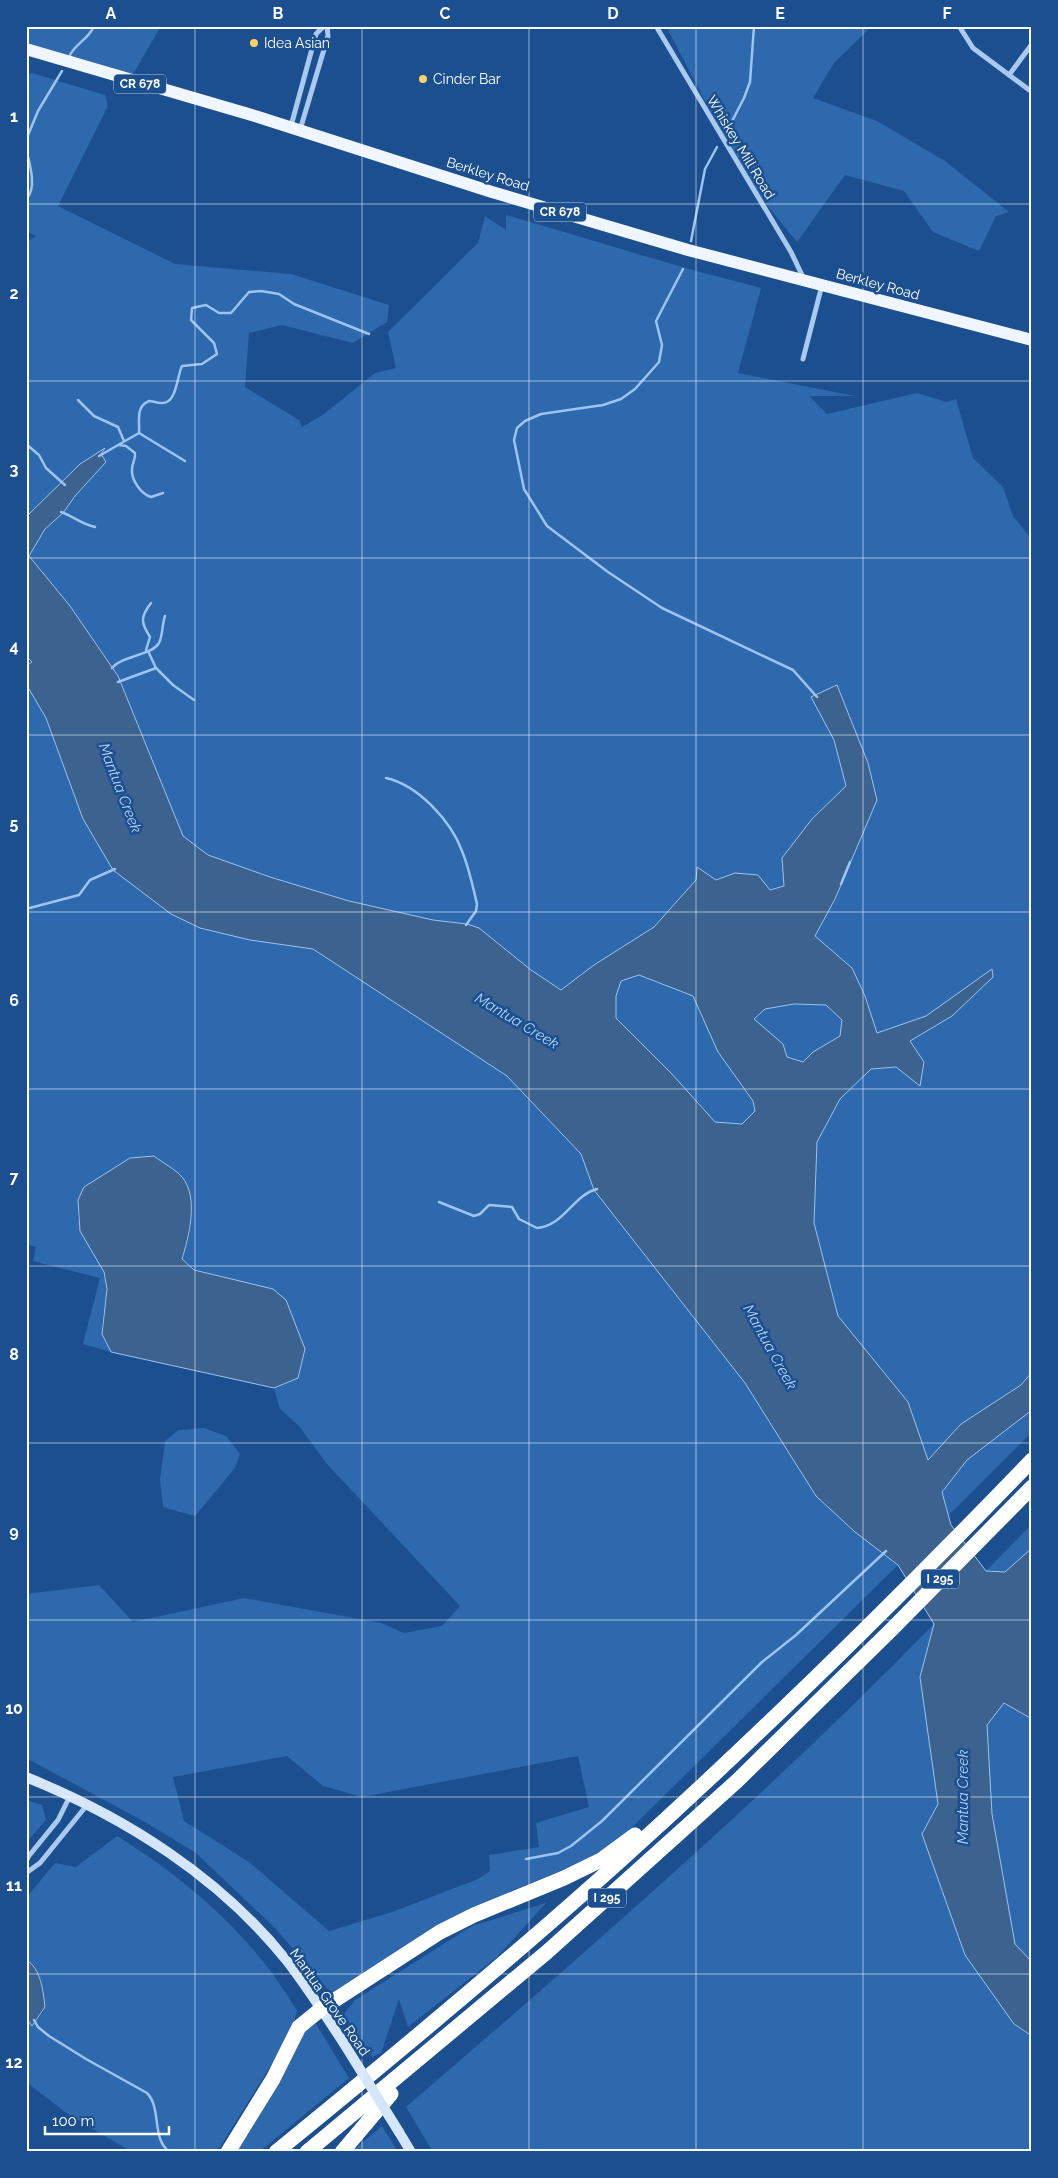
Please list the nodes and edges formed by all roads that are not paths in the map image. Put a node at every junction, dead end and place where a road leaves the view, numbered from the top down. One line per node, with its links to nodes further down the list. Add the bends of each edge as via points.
1 (326, 26): 8 (street, via 328,36); 8 (street, via 316,34)
2 (656, 26): 9 (street, Whiskey Mill Road, via 791,252)
3 (959, 26): 6 (street, via 973,48)
4 (1032, 44): 6 (street)
5 (26, 49): 8 (main road, Berkley Road / CR 678)
6 (1008, 76): 7 (street)
7 (1032, 92)
8 (295, 129): 9 (main road, Berkley Road / CR 678, via 688,250)
9 (804, 280): 10 (main road, Berkley Road / CR 678)
10 (822, 285): 11 (main road, Berkley Road / CR 678); 12 (street)
11 (1032, 340)
12 (803, 358)
13 (1032, 1460): 15 (highway, I 295)
14 (1032, 1487): 22 (highway, I 295, via 737,1781 547,1952)
15 (818, 1675): 21 (highway, via 781,1698 630,1839 602,1860 440,1932); 24 (highway, I 295, via 623,1859 426,2029)
16 (26, 1778): 17 (main road, Mantua Grove Road)
17 (71, 1795): 18 (main road, Mantua Grove Road); 19 (street, via 58,1820)
18 (89, 1804): 20 (street, via 40,1863); 21 (main road, Mantua Grove Road, via 167,1851 229,1901 286,1960)
19 (26, 1862)
20 (26, 1873)
21 (321, 2009): 23 (highway, via 299,2027 273,2079); 27 (main road, Mantua Grove Road, bridge)
22 (421, 2058): 25 (highway, I 295); 26 (highway)
23 (228, 2152)
24 (276, 2152)
25 (308, 2152)
26 (342, 2152)
27 (411, 2152)

